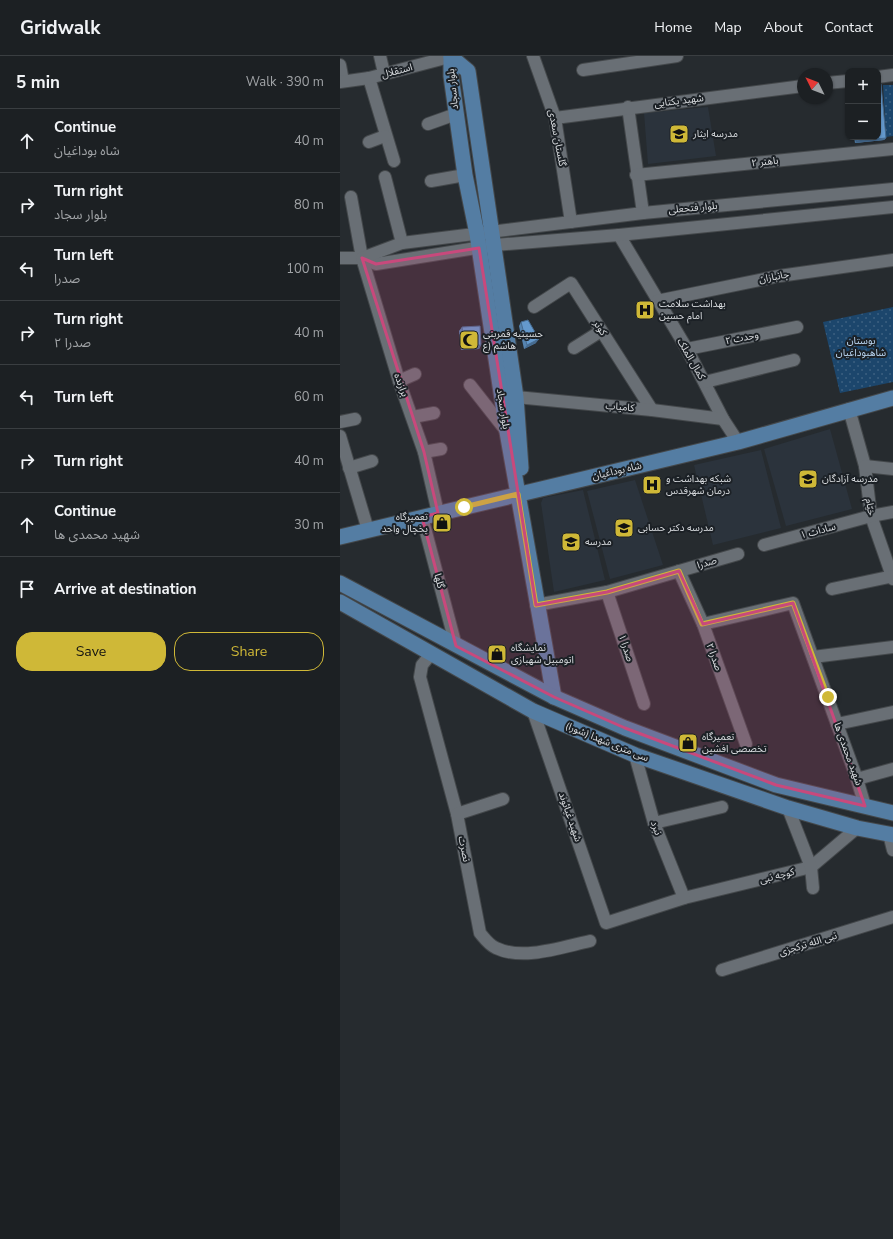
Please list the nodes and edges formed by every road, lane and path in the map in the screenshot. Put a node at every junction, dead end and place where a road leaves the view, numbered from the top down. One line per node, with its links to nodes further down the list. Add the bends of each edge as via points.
1 (380, 56): 8 (street)
2 (452, 56): 8 (street, استقلال); 17 (main road, بلوار سجاد, via 451,76); 34 (main road, بلوار سجاد, via 468,71)
3 (533, 56): 18 (street, گلستان سعدی)
4 (677, 57): 5 (street)
5 (600, 61): 7 (street)
6 (340, 65): 13 (street)
7 (583, 70)
8 (384, 73): 11 (street, استقلال)
9 (893, 75): 10 (street)
10 (881, 77)
11 (369, 78): 13 (street, استقلال); 20 (street)
12 (845, 81): 14 (street)
13 (342, 82)
14 (833, 82)
15 (797, 87): 16 (street, شهید یکتایی)
16 (628, 107): 18 (street, شهید یکتایی); 25 (street)
17 (456, 114): 19 (street); 24 (main road, بلوار سجاد)
18 (555, 118): 32 (street, گلستان سعدی)
19 (428, 124)
20 (385, 136): 21 (street); 23 (street)
21 (369, 142)
22 (893, 149): 25 (street, باهنر ۲)
23 (394, 161)
24 (465, 175): 27 (street); 35 (main road, بلوار سجاد)
25 (636, 175): 31 (street)
26 (385, 177): 36 (street)
27 (431, 181)
28 (893, 189): 31 (street, بلوار فتحعلی)
29 (351, 197): 38 (street, برازنده)
30 (893, 207): 33 (street, بلوار فتحعلی)
31 (643, 213): 32 (street, بلوار فتحعلی)
32 (571, 222): 34 (street, بلوار فتحعلی)
33 (619, 235): 34 (street, بلوار فتحعلی); 40 (street, کمال الملک)
34 (494, 238): 35 (street); 42 (main road, بلوار سجاد)
35 (478, 241): 36 (street); 38 (street, via 376,264); 42 (main road, بلوار سجاد)
36 (402, 243): 38 (street)
37 (340, 258): 38 (street)
38 (362, 258): 49 (street, برازنده)
39 (893, 260): 40 (street, جانبازان, via 779,276)
40 (657, 300): 46 (street, کمال الملک)
41 (534, 307): 44 (street, کوثر, via 571,283)
42 (497, 318): 52 (main road, بلوار سجاد); 61 (main road, بلوار سجاد)
43 (797, 327): 46 (street, وحدت ۲)
44 (601, 331): 45 (street); 54 (street, کوثر)
45 (574, 348)
46 (687, 349): 50 (street, کمال الملک)
47 (794, 360): 50 (street)
48 (415, 374): 49 (street)
49 (399, 381): 57 (street, برازنده)
50 (705, 382): 59 (street, کمال الملک)
51 (470, 385): 61 (street)
52 (516, 397): 54 (street, کامیاب); 70 (main road, بلوار سجاد, via 522,461)
53 (893, 398): 55 (main road, شاه بوداغیان)
54 (652, 410): 59 (street, کامیاب)
55 (849, 410): 63 (main road, شاه بوداغیان); 67 (street, خیّام)
56 (434, 413): 57 (street)
57 (413, 417): 65 (street, برازنده)
58 (355, 419): 60 (street)
59 (723, 419): 63 (street, کمال الملک)
60 (340, 422)
61 (507, 432): 70 (main road, بلوار سجاد)
62 (340, 436): 68 (street)
63 (738, 442): 70 (main road, شاه بوداغیان)
64 (440, 449): 65 (street)
65 (424, 452): 72 (street, برازنده)
66 (372, 460): 68 (street)
67 (864, 466): 69 (street); 73 (street, خیّام)
68 (349, 468): 75 (street)
69 (893, 469)
70 (518, 494): 72 (main road, شاه بوداغیان); 85 (main road, بلوار سجاد)
71 (893, 512): 73 (street, سادات ۱)
72 (438, 513): 74 (main road, شاه بوداغیان)
73 (871, 516): 77 (street, سادات ۱); 80 (street, خیّام)
74 (422, 517): 75 (main road, شاه بوداغیان); 87 (street, گلها)
75 (368, 530): 76 (main road, شاه بوداغیان)
76 (340, 537)
77 (764, 545)
78 (738, 554): 79 (street, صدرا)
79 (679, 571): 83 (street, صدرا); 86 (street, صدرا ۲)
80 (893, 577): 82 (street)
81 (340, 583): 87 (main road, سی متری شهدا (شورا))
82 (832, 589)
83 (607, 592): 85 (street, صدرا); 92 (street, صدرا ۱)
84 (340, 602): 89 (main road, سی متری شهدا (شورا))
85 (536, 605): 91 (main road, بلوار سجاد)
86 (702, 624): 90 (street, شهید محمدی ها, via 793,603); 96 (street, صدرا ۲)
87 (456, 646): 91 (main road, سی متری شهدا (شورا))
88 (893, 647): 90 (street)
89 (431, 654): 93 (main road, سی متری شهدا (شورا)); 107 (street, نصرت, via 422,665 420,677)
90 (813, 657): 95 (street, شهید محمدی ها)
91 (554, 698): 97 (main road, سی متری شهدا (شورا))
92 (644, 704)
93 (533, 711): 98 (main road, سی متری شهدا (شورا)); 116 (street, شهید غیاثوند)
94 (893, 712): 95 (street)
95 (837, 724): 101 (street, شهید محمدی ها)
96 (746, 744)
97 (691, 754): 100 (main road); 103 (main road, سی متری شهدا (شورا), via 776,785)
98 (635, 755): 100 (main road, سی متری شهدا (شورا)); 108 (street, نبرد)
99 (893, 769): 101 (street)
100 (685, 772): 105 (main road, سی متری شهدا (شورا))
101 (857, 779): 103 (street, شهید محمدی ها)
102 (503, 799): 107 (street)
103 (865, 806): 106 (main road, سی متری شهدا (شورا))
104 (722, 807): 108 (street)
105 (788, 808): 109 (main road, سی متری شهدا (شورا)); 112 (street)
106 (893, 813)
107 (457, 814): 117 (street, نصرت, via 480,933 487,942 510,952 539,953)
108 (654, 823): 114 (street, نبرد)
109 (857, 828): 110 (main road, سی متری شهدا (شورا)); 112 (street, کوچه نبی)
110 (891, 834): 111 (street)
111 (893, 850)
112 (811, 867): 113 (street); 114 (street, کوچه نبی)
113 (813, 888)
114 (684, 898): 116 (street, کوچه نبی)
115 (893, 917): 118 (street, نبی الله ترکجزی)
116 (606, 923)
117 (590, 941)
118 (722, 970)

